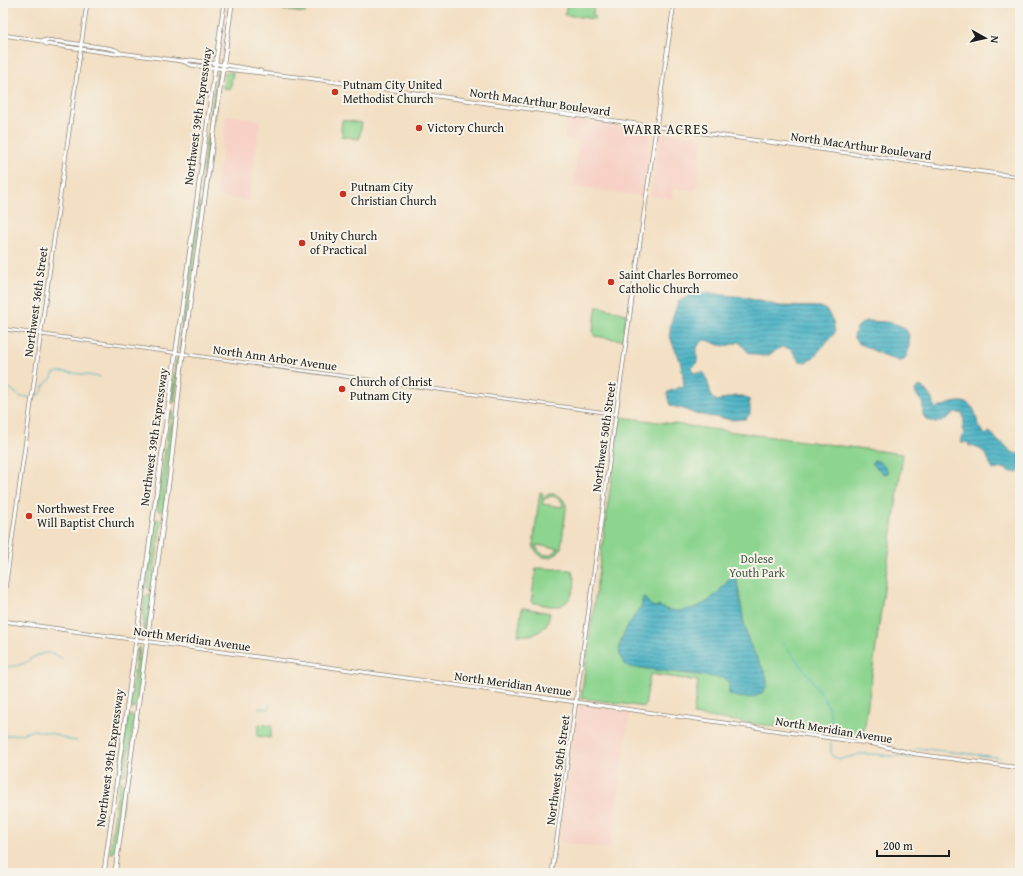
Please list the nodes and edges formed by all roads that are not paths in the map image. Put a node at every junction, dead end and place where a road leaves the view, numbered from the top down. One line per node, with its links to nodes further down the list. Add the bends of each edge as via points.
1 (87, 3): 7 (main road, Northwest 36th Street)
2 (224, 3): 10 (highway, Northwest 39th Expressway)
3 (232, 3): 11 (highway, Northwest 39th Expressway)
4 (674, 3): 12 (main road, Northwest 50th Street)
5 (3, 35): 6 (main road, North MacArthur Boulevard)
6 (42, 41): 7 (main road, North MacArthur Boulevard); 8 (main road, North MacArthur Boulevard, via 46,44)
7 (81, 44): 8 (main road, Northwest 36th Street); 9 (main road, North MacArthur Boulevard)
8 (80, 49): 9 (main road, North MacArthur Boulevard, via 116,54); 15 (main road, Northwest 36th Street)
9 (120, 52): 10 (main road, North MacArthur Boulevard, via 182,61 191,60)
10 (215, 66): 11 (main road, North MacArthur Boulevard); 16 (highway, Northwest 39th Expressway)
11 (223, 67): 12 (main road, North MacArthur Boulevard); 17 (highway, Northwest 39th Expressway)
12 (656, 127): 13 (main road, North MacArthur Boulevard); 18 (main road, Northwest 50th Street)
13 (1020, 177)
14 (3, 329): 15 (street, North Ann Arbor Avenue)
15 (40, 334): 16 (street, North Ann Arbor Avenue); 19 (main road, Northwest 36th Street)
16 (175, 353): 17 (street, North Ann Arbor Avenue); 21 (highway, Northwest 39th Expressway)
17 (183, 354): 18 (street, North Ann Arbor Avenue); 22 (highway, Northwest 39th Expressway, via 171,469)
18 (616, 414): 23 (main road, Northwest 50th Street)
19 (3, 604)
20 (3, 621): 21 (main road, North Meridian Avenue)
21 (136, 640): 22 (main road, North Meridian Avenue); 25 (highway, Northwest 39th Expressway)
22 (147, 642): 23 (main road, North Meridian Avenue); 26 (highway, Northwest 39th Expressway)
23 (576, 702): 24 (main road, North Meridian Avenue, via 874,744 916,754); 27 (main road, Northwest 50th Street)
24 (1020, 768)
25 (104, 873)
26 (114, 873)
27 (552, 873)

